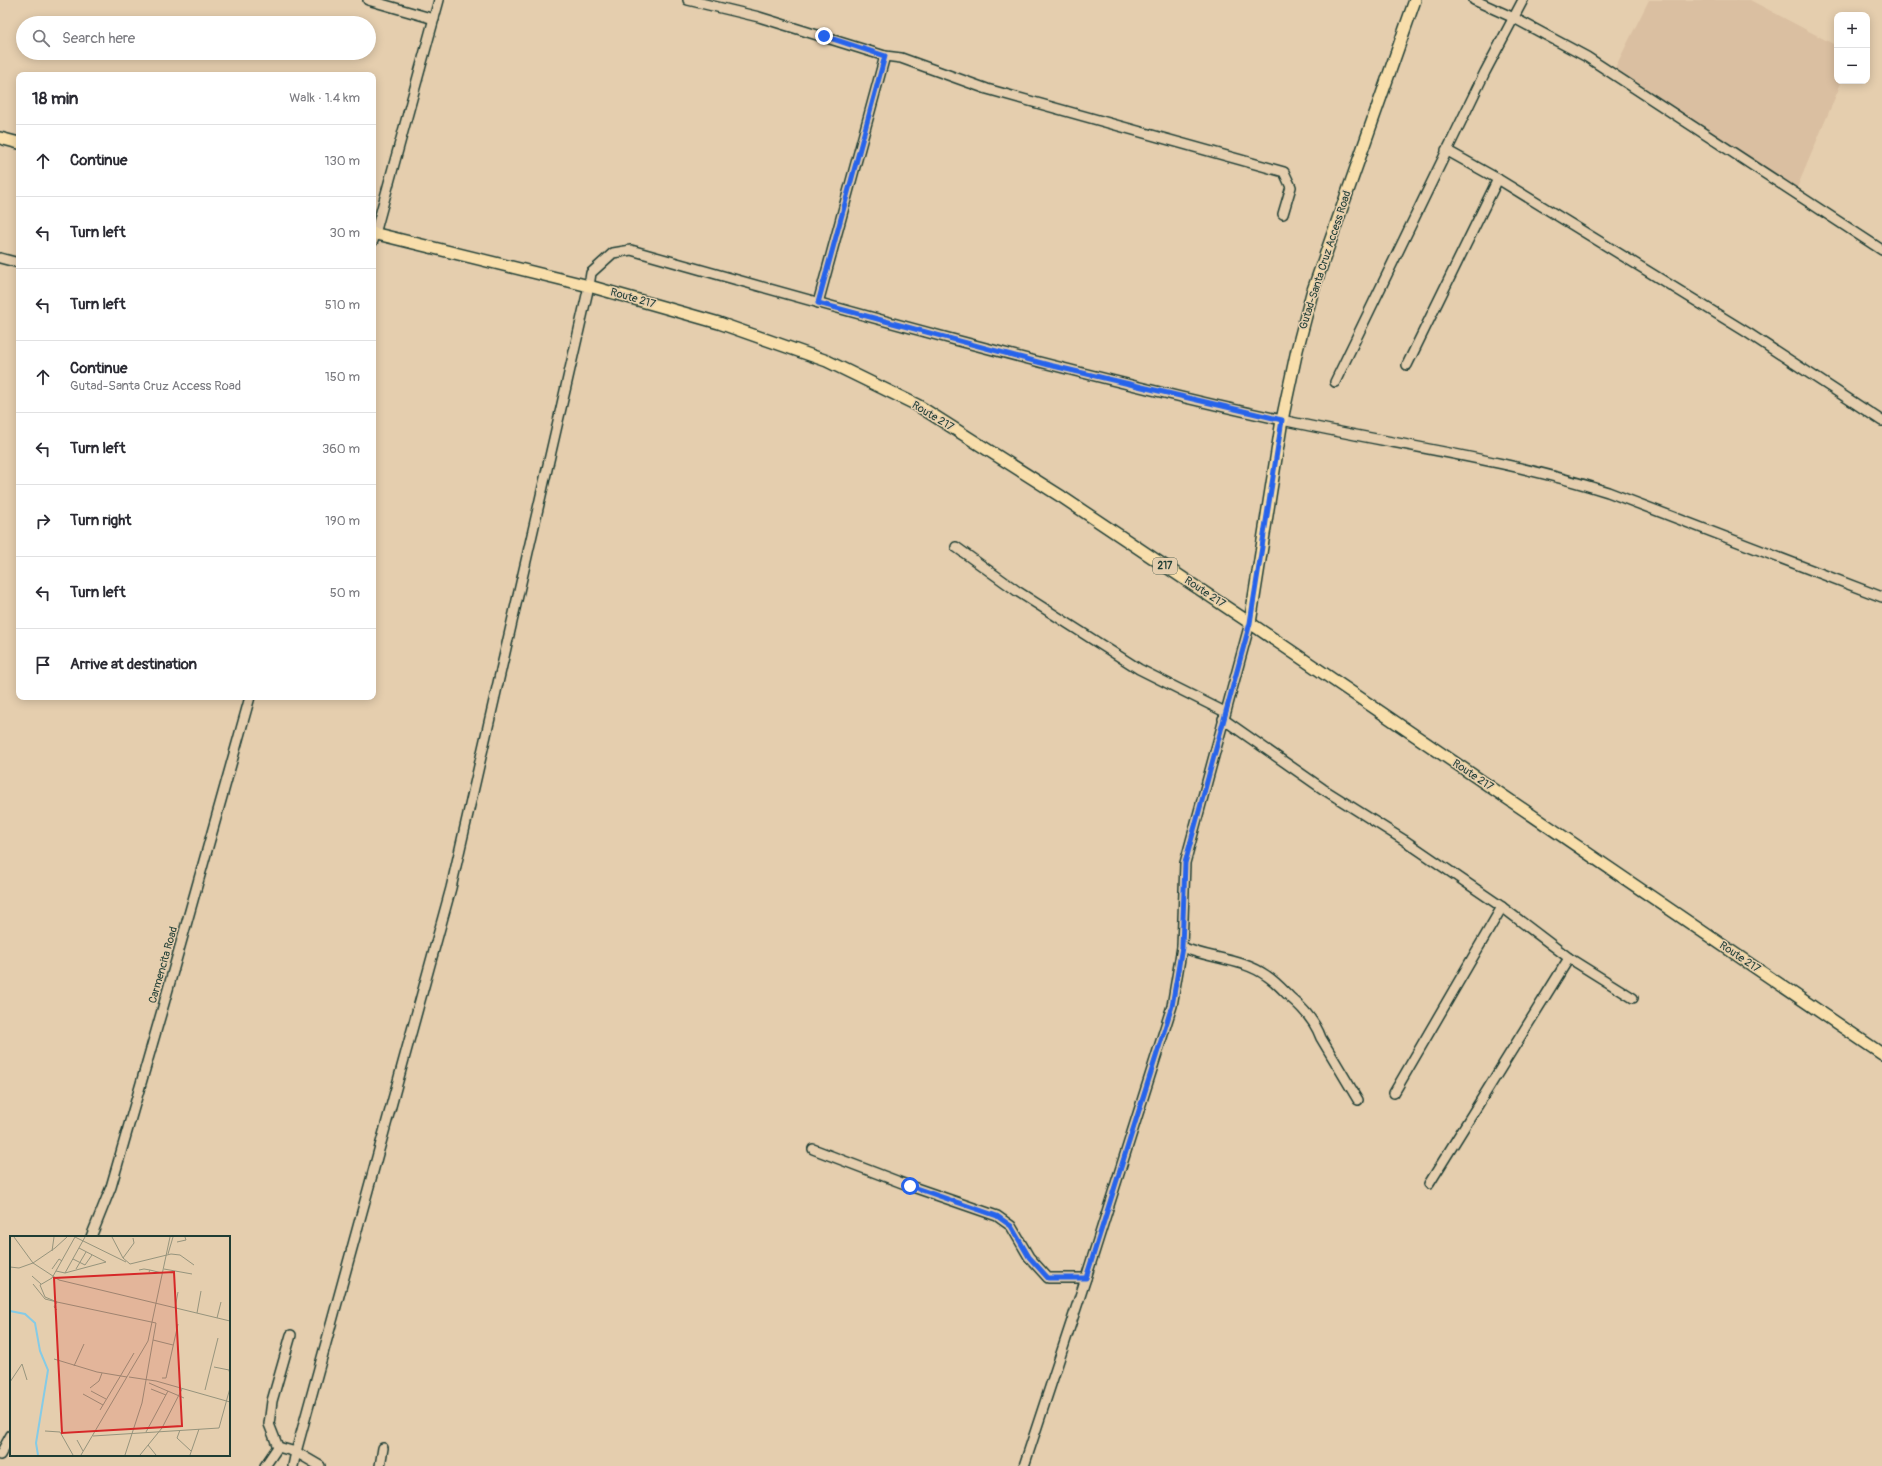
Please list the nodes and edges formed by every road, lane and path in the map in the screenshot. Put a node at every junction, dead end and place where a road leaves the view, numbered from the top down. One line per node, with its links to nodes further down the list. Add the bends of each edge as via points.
1 (368, 0): 8 (street)
2 (439, 0): 8 (street)
3 (688, 0): 9 (street, via 773,21)
4 (1415, 0): 24 (main road, Gutad-Santa Cruz Access Road, via 1312,293)
5 (1474, 0): 7 (street)
6 (1523, 0): 7 (street)
7 (1514, 18): 12 (street); 17 (street, via 1587,57)
8 (434, 19): 15 (street)
9 (885, 56): 14 (street, via 901,58 987,88 1284,172 1291,187); 21 (street)
10 (1, 141): 11 (main road)
11 (16, 143)
12 (1446, 150): 13 (street); 23 (street)
13 (1498, 179): 22 (street); 25 (street, via 1748,333)
14 (1283, 214)
15 (376, 229)
16 (376, 236): 20 (main road, Route 217 / 217)
17 (1882, 250)
18 (0, 258): 19 (street)
19 (16, 263)
20 (589, 286): 21 (street, via 591,274 613,253 631,250); 28 (main road, Route 217 / 217, via 719,322 826,360 917,405 1062,497); 46 (street, via 451,888)
21 (818, 303): 24 (street, via 1049,365)
22 (1407, 365)
23 (1335, 382)
24 (1282, 420): 27 (street, via 1519,467 1576,482); 28 (main road, Gutad-Santa Cruz Access Road)
25 (1882, 421)
26 (956, 547): 30 (street, via 1017,591 1139,669)
27 (1882, 597)
28 (1250, 623): 30 (street); 35 (main road, Route 217 / 217)
29 (249, 700): 40 (street, Carmencita Road, via 164,1008 113,1180)
30 (1224, 716): 31 (street, via 1323,788); 32 (street, via 1185,863)
31 (1502, 907): 33 (street); 36 (street)
32 (1182, 947): 37 (street, via 1196,953 1243,964 1267,975 1310,1017); 41 (street, via 1172,1006)
33 (1569, 958): 34 (street); 39 (street)
34 (1633, 998)
35 (1882, 1054)
36 (1394, 1094)
37 (1358, 1100)
38 (813, 1149): 41 (street, via 997,1216 1011,1226 1029,1257 1048,1278)
39 (1428, 1184)
40 (91, 1236)
41 (1086, 1278): 52 (street)
42 (291, 1335): 44 (street, via 272,1401 269,1424)
43 (10, 1437): 47 (street)
44 (278, 1446): 46 (street); 48 (street)
45 (382, 1448): 51 (street)
46 (296, 1452): 49 (street); 50 (street)
47 (0, 1455)
48 (265, 1466)
49 (292, 1466)
50 (320, 1466)
51 (380, 1466)
52 (1024, 1466)

